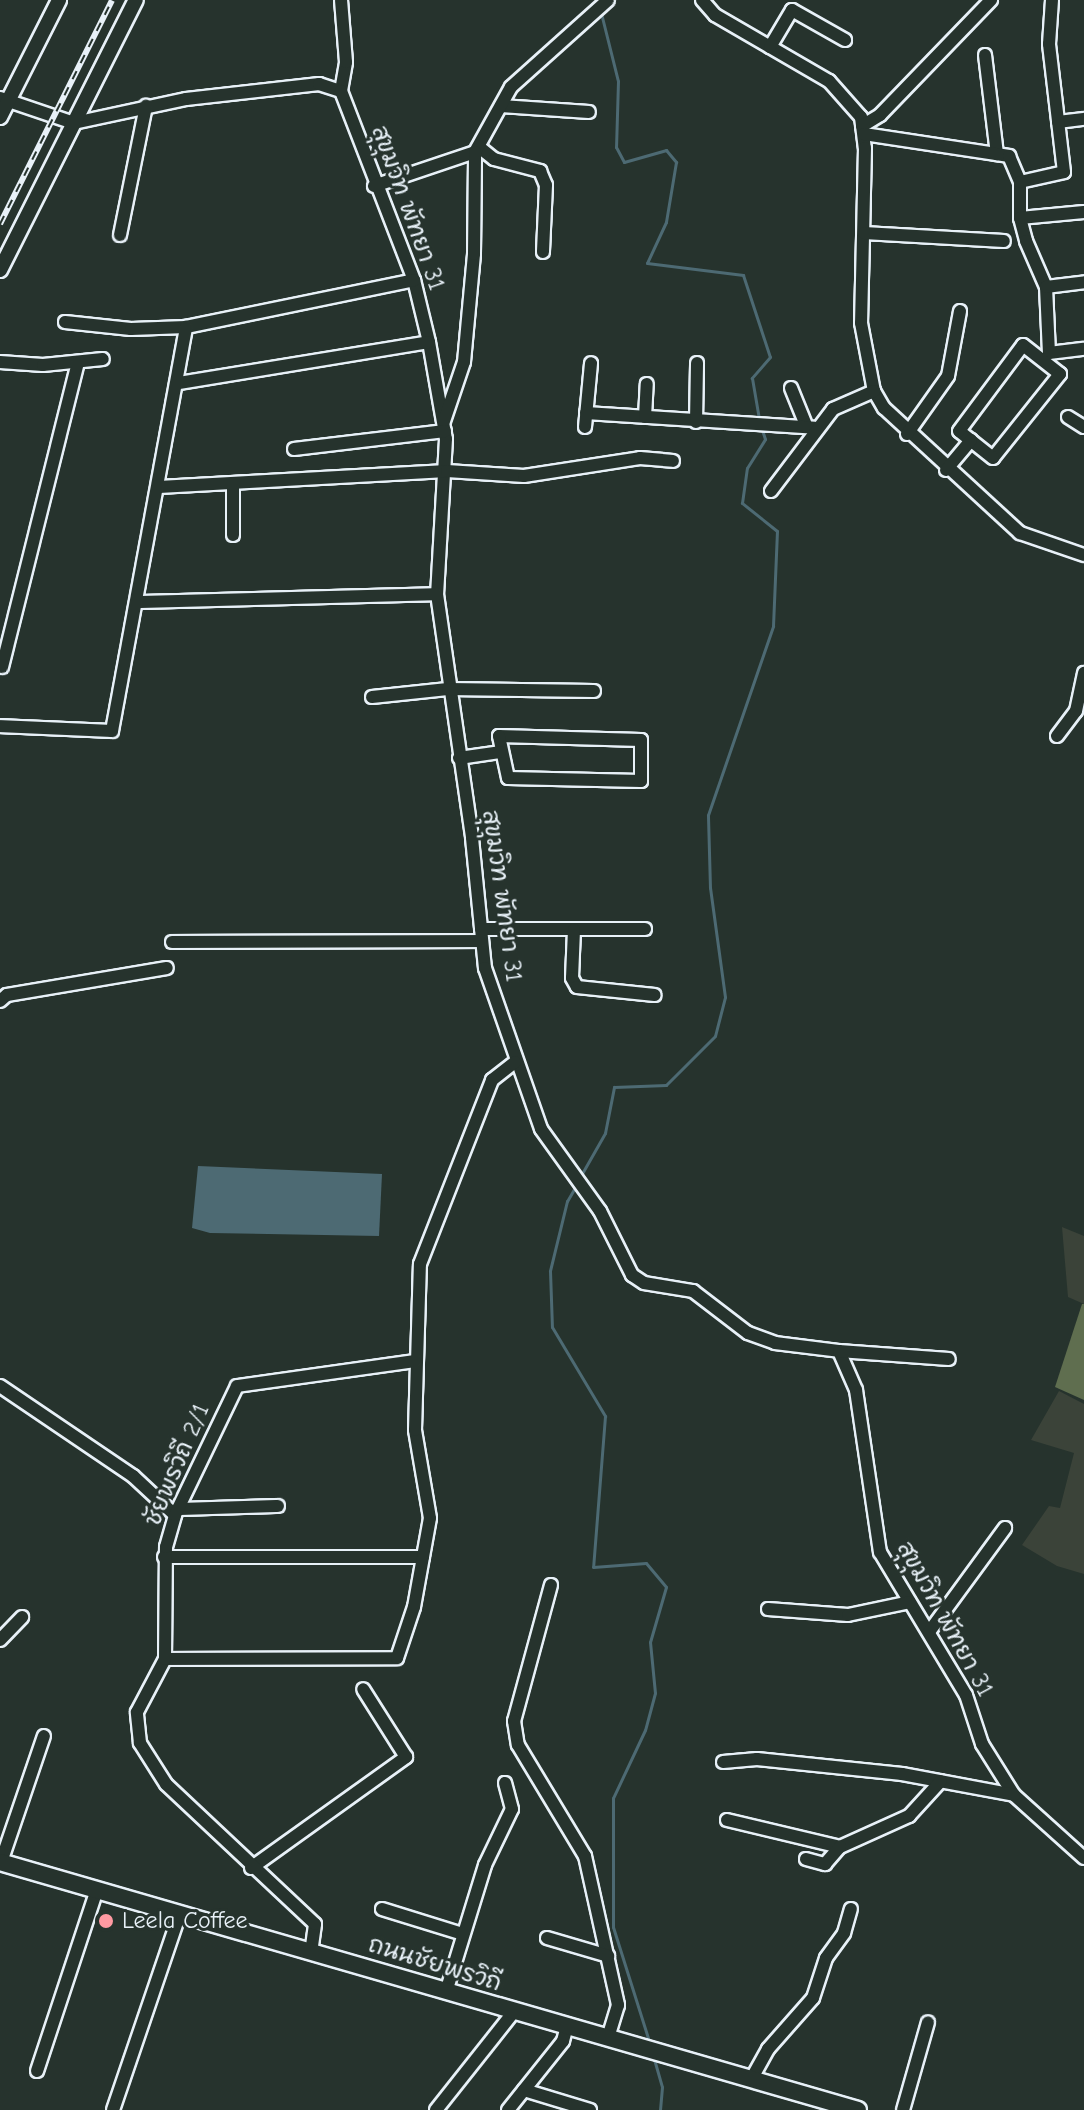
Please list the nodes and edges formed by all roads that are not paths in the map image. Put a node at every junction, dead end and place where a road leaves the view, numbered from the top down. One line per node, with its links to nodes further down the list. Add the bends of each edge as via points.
1 (59, 0): 12 (street)
2 (136, 0): 19 (street)
3 (341, 0): 11 (street, via 346,67)
4 (608, 0): 14 (street, via 511,87)
5 (702, 0): 9 (street, via 715,15)
6 (991, 0): 20 (street)
7 (1052, 0): 18 (street, via 1048,26)
8 (845, 40): 9 (street, via 792,10)
9 (770, 47): 20 (street, via 839,89 855,107)
10 (985, 55): 22 (street)
11 (341, 91): 13 (street, via 319,84); 24 (street, สุขุมวิท พัทยา 31)
12 (4, 99): 16 (street); 19 (street)
13 (146, 106): 19 (street); 28 (street)
14 (501, 106): 15 (street); 21 (street)
15 (589, 112)
16 (0, 117)
17 (1084, 119): 18 (street)
18 (1058, 122): 23 (street, via 1064,172)
19 (74, 123): 31 (street)
20 (863, 130): 22 (street); 27 (street)
21 (477, 150): 24 (street); 30 (street, via 540,171 546,185); 54 (street, via 464,362)
22 (997, 154): 23 (street, via 1009,156)
23 (1020, 182): 26 (street)
24 (374, 186): 32 (street, สุขุมวิท พัทยา 31)
25 (1084, 212): 26 (street)
26 (1020, 218): 34 (street)
27 (864, 233): 29 (street); 48 (street, via 861,323)
28 (120, 235)
29 (1004, 241)
30 (543, 252)
31 (0, 270)
32 (414, 280): 37 (street); 38 (street, สุขุมวิท พัทยา 31)
33 (1084, 282): 34 (street)
34 (1046, 287): 39 (street, via 1049,353)
35 (960, 311): 57 (street, via 948,376)
36 (65, 322): 37 (street, via 131,329)
37 (186, 327): 45 (street)
38 (429, 342): 45 (street); 54 (street, สุขุมวิท พัทยา 31)
39 (1084, 349)
40 (103, 359): 42 (street)
41 (0, 362): 42 (street)
42 (78, 362): 70 (street)
43 (591, 363): 49 (street)
44 (697, 363): 52 (street)
45 (179, 383): 64 (street)
46 (647, 384): 50 (street)
47 (791, 388): 53 (street)
48 (874, 391): 53 (street, via 833,409); 57 (street)
49 (586, 413): 50 (street); 55 (street)
50 (645, 417): 52 (street)
51 (1068, 417): 56 (street)
52 (696, 422): 53 (street)
53 (811, 426): 65 (street)
54 (445, 427): 59 (street); 62 (street, สุขุมวิท พัทยา 31)
55 (585, 427)
56 (1084, 427)
57 (907, 434): 61 (street)
58 (971, 440): 58 (street, via 993,458 1060,374 1023,345 959,431); 61 (street)
59 (294, 449)
60 (673, 461): 62 (street, via 640,458 524,476)
61 (946, 470): 67 (street, via 1020,533)
62 (447, 471): 63 (street); 68 (street, สุขุมวิท พัทยา 31)
63 (233, 485): 64 (street); 66 (street)
64 (159, 487): 69 (street)
65 (771, 491)
66 (233, 535)
67 (1084, 555)
68 (437, 594): 69 (street); 72 (street, สุขุมวิท พัทยา 31)
69 (137, 602): 75 (street, via 112,731)
70 (2, 667)
71 (1084, 673): 76 (street, via 1076,711)
72 (448, 689): 73 (street); 74 (street); 78 (street, สุขุมวิท พัทยา 31)
73 (594, 691)
74 (372, 697)
75 (0, 726)
76 (1057, 736)
77 (500, 752): 77 (street, via 508,778 641,781 641,740 499,736); 78 (street)
78 (459, 758): 81 (street, สุขุมวิท พัทยา 31)
79 (645, 929): 80 (street)
80 (574, 930): 81 (street); 84 (street, via 572,978 577,987)
81 (481, 935): 82 (street); 86 (street, สุขุมวิท พัทยา 31, via 485,968)
82 (172, 942)
83 (167, 968): 85 (street, via 7,995)
84 (655, 995)
85 (0, 1001)
86 (515, 1062): 87 (street, สุขุมวิท พัทยา 31, via 541,1129 588,1197 626,1266 644,1283 693,1291 748,1333 775,1343); 89 (street, via 492,1080 420,1264)
87 (839, 1351): 88 (street); 97 (street, สุขุมวิท พัทยา 31, via 856,1390 880,1552)
88 (949, 1359)
89 (416, 1361): 92 (street, ชัยพรวิถี 2/1, via 237,1386); 95 (street, via 415,1430 430,1518)
90 (0, 1386): 92 (street, via 133,1476)
91 (278, 1506): 92 (street)
92 (176, 1512): 94 (street, ชัยพรวิถี 2/1)
93 (1005, 1528): 100 (street)
94 (164, 1557): 95 (street); 102 (street, ชัยพรวิถี 2/1)
95 (423, 1557): 102 (street, via 397,1658)
96 (551, 1585): 122 (street, via 514,1721 518,1745 585,1856)
97 (910, 1602): 98 (street, via 848,1615); 100 (street, สุขุมวิท พัทยา 31)
98 (768, 1609)
99 (22, 1617): 101 (street)
100 (929, 1632): 108 (street, สุขุมวิท พัทยา 31, via 966,1695 982,1744)
101 (0, 1640)
102 (165, 1659): 114 (street, ชัยพรวิถี 2/1, via 137,1712 140,1743 166,1784)
103 (363, 1689): 114 (street, via 406,1757)
104 (44, 1736): 113 (street)
105 (723, 1762): 106 (street, via 757,1759)
106 (941, 1781): 108 (street); 110 (street, via 909,1816)
107 (505, 1783): 119 (street, via 512,1809 485,1865)
108 (1014, 1795): 111 (street, สุขุมวิท พัทยา 31)
109 (727, 1820): 110 (street)
110 (840, 1847): 112 (street, via 825,1864)
111 (1084, 1858)
112 (806, 1859)
113 (1, 1862): 115 (main road, ถนนชัยพรวิถี)
114 (251, 1868): 121 (street, ชัยพรวิถี 2/1, via 315,1924)
115 (96, 1893): 118 (main road, ถนนชัยพรวิถี); 128 (street)
116 (382, 1909): 119 (street)
117 (851, 1909): 129 (street, via 813,1998 768,2049)
118 (179, 1916): 121 (main road, ถนนชัยพรวิถี); 131 (street)
119 (463, 1934): 123 (street)
120 (547, 1938): 122 (street)
121 (311, 1953): 123 (main road, ถนนชัยพรวิถี)
122 (608, 1956): 127 (street, via 618,2005)
123 (446, 1992): 124 (main road, ถนนชัยพรวิถี)
124 (513, 2013): 126 (main road, ถนนชัยพรวิถี); 132 (street)
125 (928, 2022): 136 (street)
126 (567, 2026): 127 (main road, ถนนชัยพรวิถี); 130 (street, via 563,2041)
127 (608, 2037): 129 (main road, ถนนชัยพรวิถี)
128 (37, 2071)
129 (752, 2078): 135 (main road, ถนนชัยพรวิถี)
130 (524, 2090): 133 (street); 134 (street)
131 (113, 2110)
132 (436, 2110)
133 (508, 2110)
134 (590, 2110)
135 (858, 2110)
136 (903, 2110)

